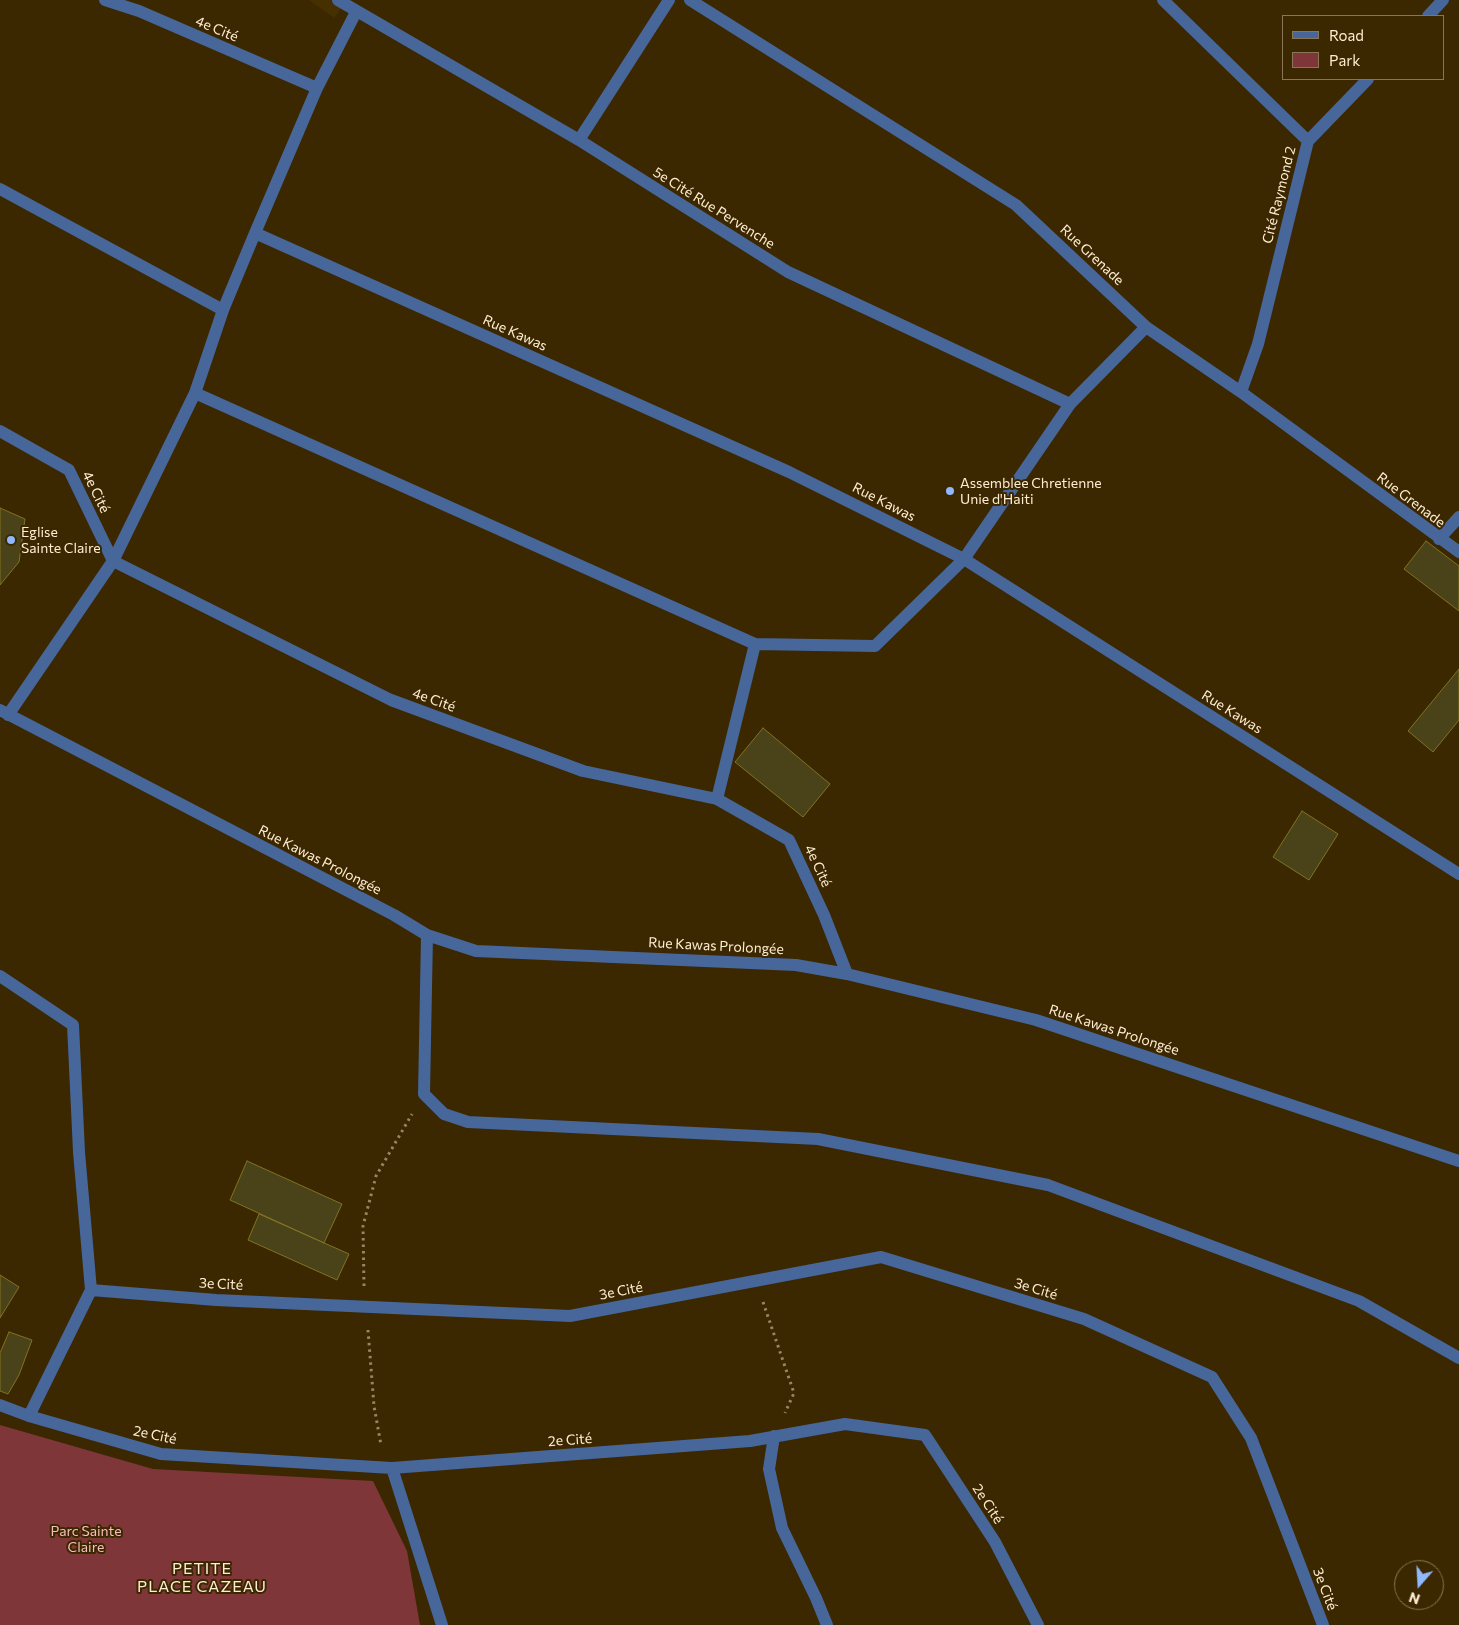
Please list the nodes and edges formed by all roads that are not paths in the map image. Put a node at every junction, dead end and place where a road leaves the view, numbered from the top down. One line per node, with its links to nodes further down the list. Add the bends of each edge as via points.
1 (105, 0): 10 (street, 4e Cité, via 140,11)
2 (338, 0): 7 (street, 5e Cité Rue Pervenche)
3 (669, 0): 11 (street)
4 (690, 0): 16 (street, Rue Grenade, via 1016,205)
5 (1163, 0): 12 (street, Cité Raymond 2)
6 (1443, 0): 8 (street)
7 (356, 12): 10 (street); 11 (street, 5e Cité Rue Pervenche)
8 (1429, 15)
9 (1367, 80): 12 (street)
10 (317, 88): 14 (street)
11 (579, 140): 19 (street, 5e Cité Rue Pervenche, via 788,272)
12 (1308, 141): 17 (street, Cité Raymond 2, via 1258,344)
13 (0, 189): 15 (street)
14 (255, 232): 15 (street); 24 (street, Rue Kawas, via 789,472)
15 (223, 310): 18 (street)
16 (1146, 327): 17 (street, Rue Grenade); 19 (street)
17 (1241, 392): 22 (street, Rue Grenade)
18 (195, 393): 25 (street); 26 (street)
19 (1070, 404): 24 (street)
20 (0, 431): 25 (street, 4e Cité, via 69,470)
21 (1459, 517): 22 (street)
22 (1439, 539): 23 (street, Rue Grenade)
23 (1459, 552)
24 (964, 559): 26 (street, via 875,646); 29 (street, Rue Kawas)
25 (113, 561): 27 (street); 28 (street, 4e Cité, via 391,700 583,771)
26 (756, 644): 28 (street)
27 (4, 713): 30 (street, Rue Kawas Prolongée)
28 (717, 799): 31 (street, 4e Cité, via 789,840)
29 (1459, 874)
30 (427, 935): 31 (street, Rue Kawas Prolongée, via 476,951 796,965); 35 (street, via 424,1094 444,1114 468,1122 818,1139 1048,1185 1360,1302)
31 (847, 974): 33 (street, Rue Kawas Prolongée, via 1036,1020)
32 (0, 976): 34 (street, via 73,1025 78,1152)
33 (1459, 1161)
34 (91, 1290): 37 (street); 43 (street, 3e Cité, via 216,1300 570,1316 881,1257 1084,1319 1212,1377 1251,1438)
35 (1459, 1358)
36 (0, 1405): 37 (street, 2e Cité)
37 (29, 1416): 39 (street, 2e Cité, via 161,1454)
38 (774, 1436): 39 (street, 2e Cité, via 750,1441); 41 (street, via 769,1469 782,1528); 42 (street, 2e Cité, via 845,1424 925,1435 995,1542)
39 (392, 1468): 40 (street)
40 (442, 1625)
41 (827, 1625)
42 (1038, 1625)
43 (1323, 1625)

